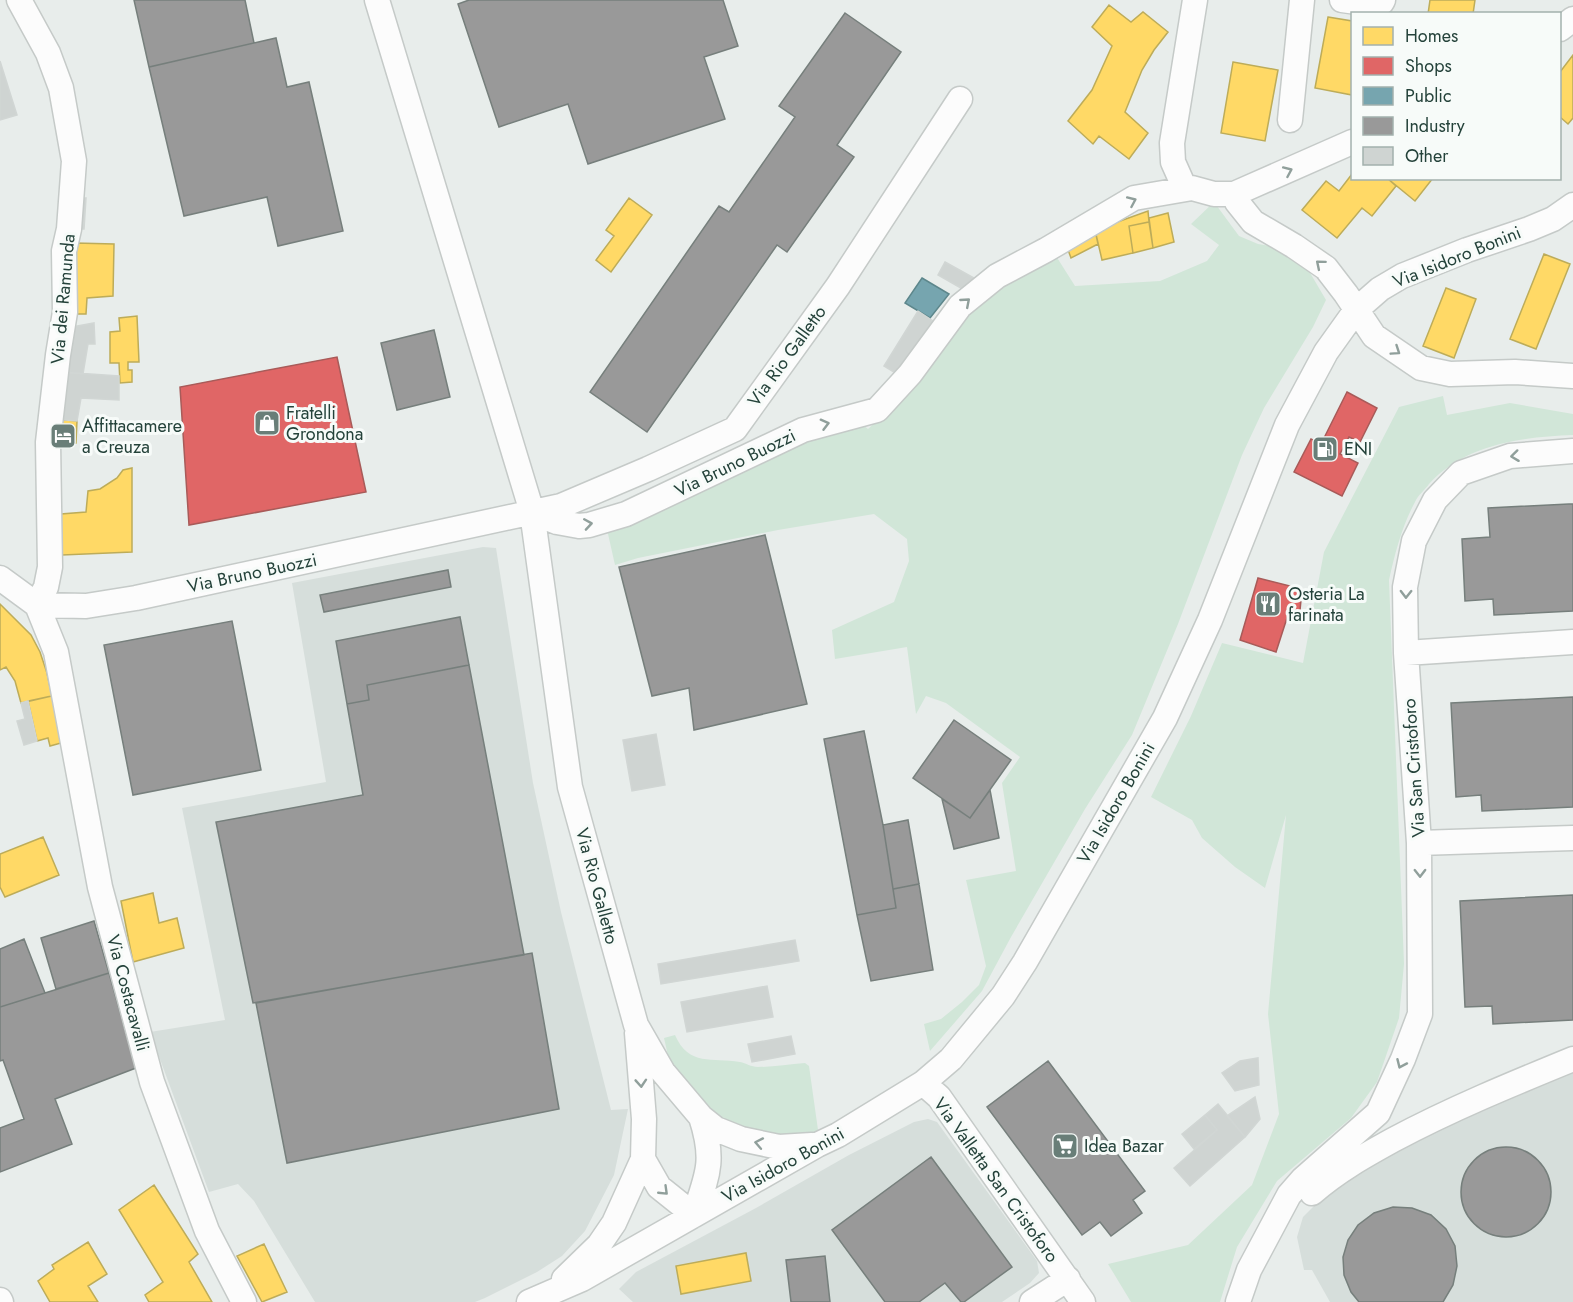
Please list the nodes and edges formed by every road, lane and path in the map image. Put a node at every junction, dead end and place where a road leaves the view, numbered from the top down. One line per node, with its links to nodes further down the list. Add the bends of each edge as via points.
1 (19, 0): 20 (street, Via dei Ramunda, via 48,53 61,88 74,161 64,251 65,312 48,442 50,567)
2 (377, 0): 18 (street, Via Rio Galletto)
3 (1195, 0): 12 (street, via 1172,143 1173,162)
4 (1302, 0): 10 (street)
5 (1342, 0): 6 (street, via 1371,4)
6 (1383, 0)
7 (1573, 19): 8 (street)
8 (1561, 28)
9 (960, 99): 18 (street, Via Rio Galletto, via 838,286 735,429 561,506)
10 (1290, 120)
11 (1351, 143): 13 (street, Via Bruno Buozzi, one-way to 11)
12 (1185, 189): 13 (street, Via Bruno Buozzi); 18 (street, Via Bruno Buozzi, one-way to 12, via 579,526 626,514 803,430 877,410 910,374 960,306 998,276 1134,198)
13 (1234, 194): 15 (street, one-way to 13, via 1326,268 1254,222)
14 (1573, 205): 15 (street, Via Isidoro Bonini, via 1529,229 1402,276)
15 (1356, 310): 16 (street, one-way to 16, via 1374,336 1421,368 1450,374 1515,372); 27 (street, Via Isidoro Bonini, via 1326,352 1287,425 1210,620 1165,718 1003,996 951,1059)
16 (1573, 376)
17 (1573, 451): 22 (street, Via San Cristoforo, one-way to 22, via 1509,456 1461,473 1444,488 1414,541 1405,587)
18 (532, 513): 20 (street, Via Bruno Buozzi, via 136,598 86,606); 25 (street, Via Rio Galletto, via 570,787)
19 (0, 578): 20 (street)
20 (37, 605): 35 (street, Via Costacavalli, via 56,652 100,887 153,1082 207,1231)
21 (1573, 642): 22 (street)
22 (1406, 653): 24 (street, Via San Cristoforo)
23 (1573, 838): 24 (street)
24 (1419, 843): 32 (street, Via San Cristoforo, one-way to 32, via 1420,1014 1404,1059 1378,1113 1303,1179 1288,1196)
25 (636, 1025): 28 (street, Via Rio Galletto, via 663,1072); 30 (street, one-way to 30, via 644,1119)
26 (1573, 1059): 32 (street, via 1440,1115 1356,1160)
27 (922, 1083): 29 (street, Via Isidoro Bonini); 33 (street, Via Valletta San Cristoforo, via 939,1097)
28 (701, 1117): 29 (street, Via Rio Galletto, one-way to 28, via 778,1147 741,1139 716,1129); 31 (street, via 710,1157)
29 (817, 1145): 31 (street, Via Isidoro Bonini)
30 (643, 1159): 31 (street, one-way to 31, via 659,1187); 34 (street, via 615,1223 581,1264)
31 (694, 1215): 34 (street, Via Isidoro Bonini, via 582,1279)
32 (1270, 1230): 38 (street, Via San Cristoforo)
33 (1068, 1279): 36 (street, Via Valletta San Cristoforo); 37 (street, Via Valletta San Cristoforo)
34 (537, 1298)
35 (244, 1302)
36 (1032, 1302)
37 (1083, 1302)
38 (1238, 1302)

